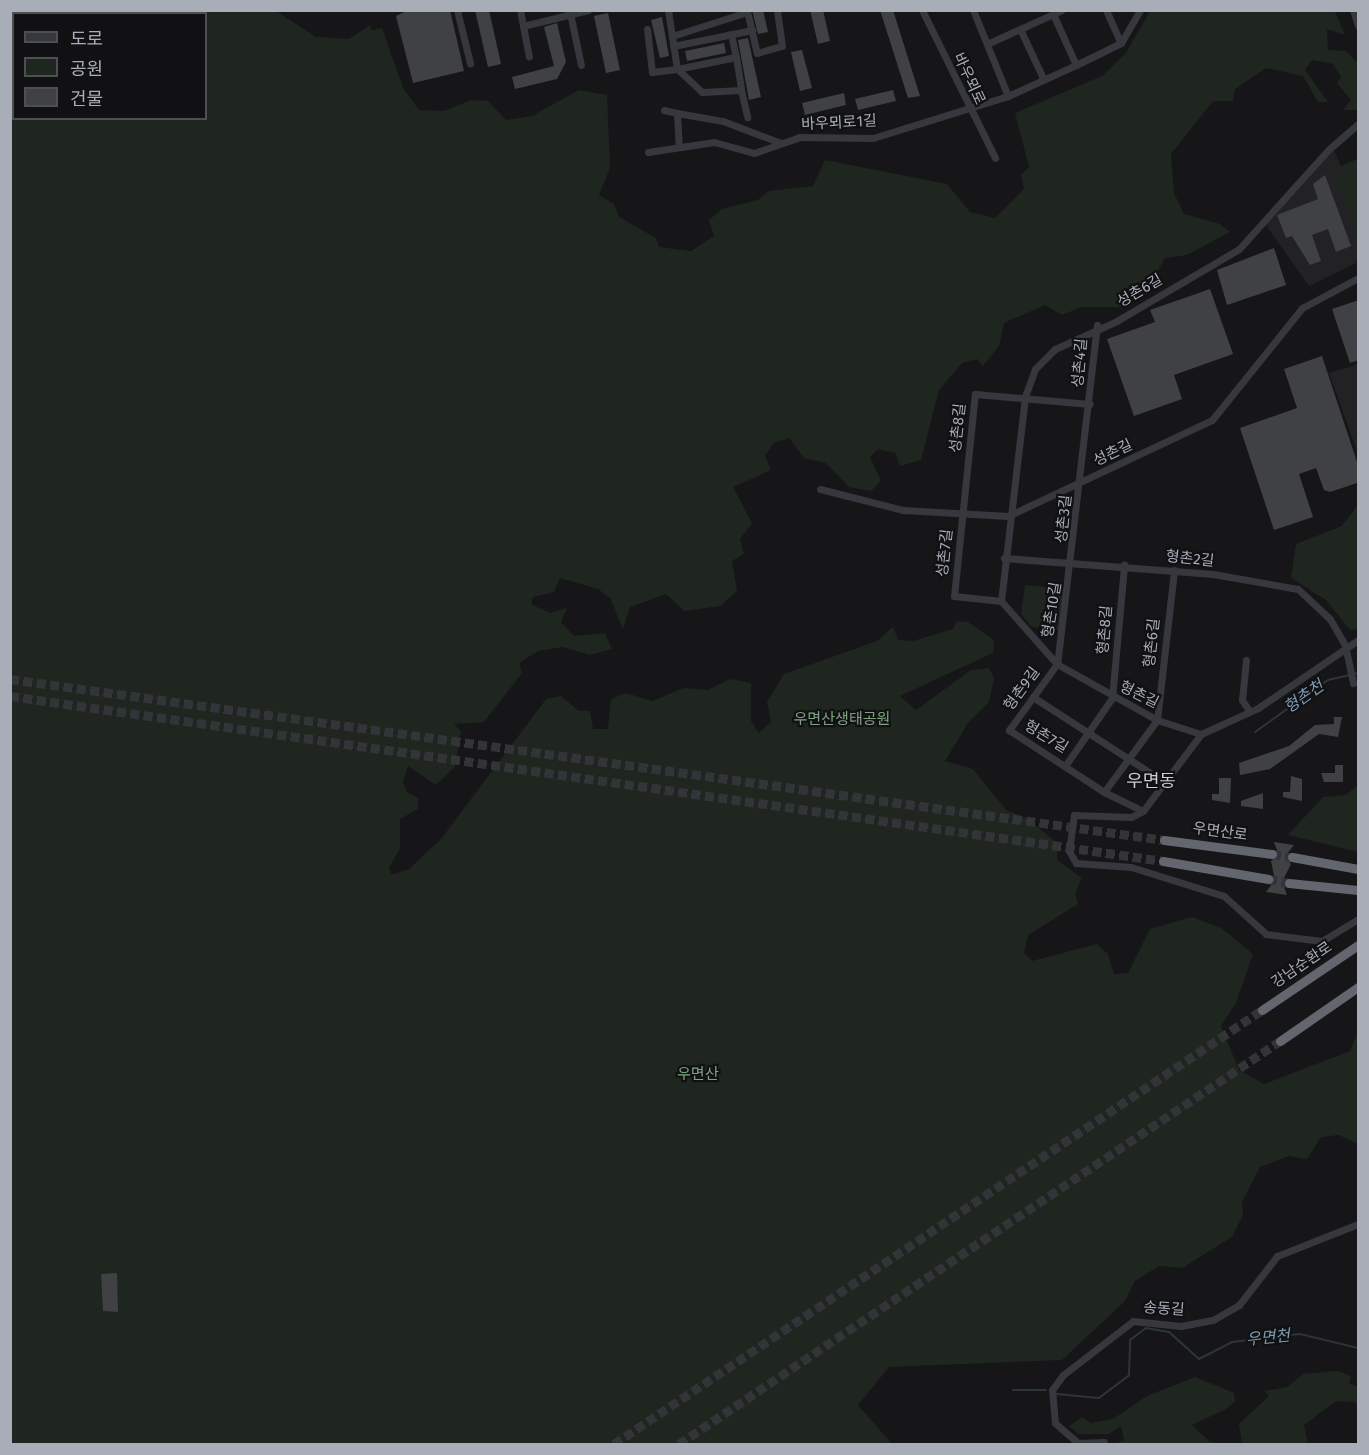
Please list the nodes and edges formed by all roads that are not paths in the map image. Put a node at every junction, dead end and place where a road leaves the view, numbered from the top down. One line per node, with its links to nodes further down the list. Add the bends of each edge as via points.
1 (457, 10): 28 (street)
2 (520, 10): 17 (street)
3 (588, 10): 12 (street)
4 (668, 10): 22 (street)
5 (777, 10): 20 (street, via 782,46 757,54)
6 (922, 10): 36 (street, 바우뫼로)
7 (973, 10): 24 (street)
8 (1062, 10): 15 (street)
9 (1106, 10): 23 (street)
10 (1140, 10): 23 (street)
11 (1353, 10): 16 (street)
12 (570, 13): 14 (street); 29 (street)
13 (747, 13): 20 (street); 22 (street)
14 (555, 14): 17 (street)
15 (1053, 14): 19 (street); 30 (street)
16 (1359, 25)
17 (523, 26): 26 (street)
18 (647, 29): 31 (street, via 652,72)
19 (1020, 29): 24 (street); 32 (street)
20 (752, 30): 21 (street)
21 (731, 34): 25 (street); 27 (street)
22 (672, 36): 25 (street)
23 (1121, 43): 30 (street, 바우뫼로1길)
24 (987, 44): 34 (street)
25 (673, 46): 31 (street)
26 (529, 56)
27 (736, 57): 31 (street); 33 (street)
28 (470, 63)
29 (580, 65)
30 (1076, 65): 32 (street, 바우뫼로1길)
31 (677, 69): 33 (street, via 702,92)
32 (1044, 80): 34 (street, 바우뫼로1길)
33 (741, 90): 38 (street)
34 (1008, 96): 36 (street, 바우뫼로1길)
35 (664, 110): 37 (street)
36 (968, 110): 40 (street, 바우뫼로1길, via 873,138 800,137); 43 (street, 바우뫼로)
37 (678, 113): 40 (street, via 723,121); 41 (street)
38 (747, 117)
39 (1359, 124): 45 (street, 성촌6길, via 1329,149 1239,249 1117,321)
40 (781, 143): 41 (street, 바우뫼로1길, via 754,153 714,142)
41 (679, 147): 42 (street, 바우뫼로1길)
42 (648, 152)
43 (995, 158)
44 (1359, 278): 48 (street, 성촌길, via 1302,308 1212,420)
45 (1097, 325): 46 (street, 성촌6길, via 1055,349 1035,369); 47 (street, 성촌4길)
46 (1025, 398): 47 (street, 성촌4길); 50 (street, 성촌8길, via 975,394); 51 (street, 성촌6길)
47 (1090, 404): 48 (street, 성촌4길)
48 (1082, 482): 51 (street, 성촌길); 53 (street, 성촌3길)
49 (820, 489): 50 (street, 성촌길, via 903,510)
50 (962, 514): 51 (street, 성촌길); 56 (street, 성촌7길, via 954,596)
51 (1008, 516): 52 (street)
52 (1004, 558): 53 (street, 형촌2길); 56 (street)
53 (1074, 560): 54 (street, 형촌2길); 60 (street, 형촌10길)
54 (1124, 565): 55 (street, 형촌2길); 63 (street, 형촌8길)
55 (1174, 570): 58 (street, 형촌2길, via 1298,589 1330,619); 65 (street, 형촌6길)
56 (1001, 602): 60 (street, 형촌길)
57 (1359, 640): 58 (street)
58 (1345, 645): 61 (street, 형촌2길); 64 (street)
59 (1246, 660): 64 (street, via 1242,700)
60 (1057, 664): 62 (street, 형촌9길); 63 (street, 형촌길)
61 (1353, 683)
62 (1033, 697): 66 (street, 형촌9길); 67 (street, 형촌7길)
63 (1112, 698): 65 (street, 형촌길); 67 (street, 형촌7길)
64 (1250, 711): 68 (street)
65 (1157, 720): 68 (street, 형촌길); 69 (street)
66 (1009, 730): 70 (street, 형촌7길)
67 (1089, 731): 69 (street); 70 (street, 형촌7길)
68 (1201, 734): 71 (street)
69 (1129, 758): 71 (street); 72 (street)
70 (1065, 766): 72 (street)
71 (1166, 783): 73 (street)
72 (1104, 792): 73 (street)
73 (1143, 811): 82 (street, via 1131,817 1074,816 1068,851 1076,863 1131,867 1224,896 1266,934 1322,941)
74 (1164, 840): 75 (highway, 우면산로)
75 (1272, 854)
76 (1292, 857): 78 (highway)
77 (1162, 861): 79 (highway)
78 (1359, 869)
79 (1268, 879)
80 (1289, 883): 81 (highway)
81 (1359, 890)
82 (1359, 919)
83 (1359, 945): 85 (highway, 강남순환로)
84 (1359, 987): 86 (highway)
85 (1262, 1010)
86 (1280, 1041)
87 (1359, 1224): 88 (street, 송동길, via 1277,1256 1239,1305 1213,1320 1181,1326 1133,1321 1063,1375 1052,1390 1055,1423 1078,1443)
88 (1104, 1442)

